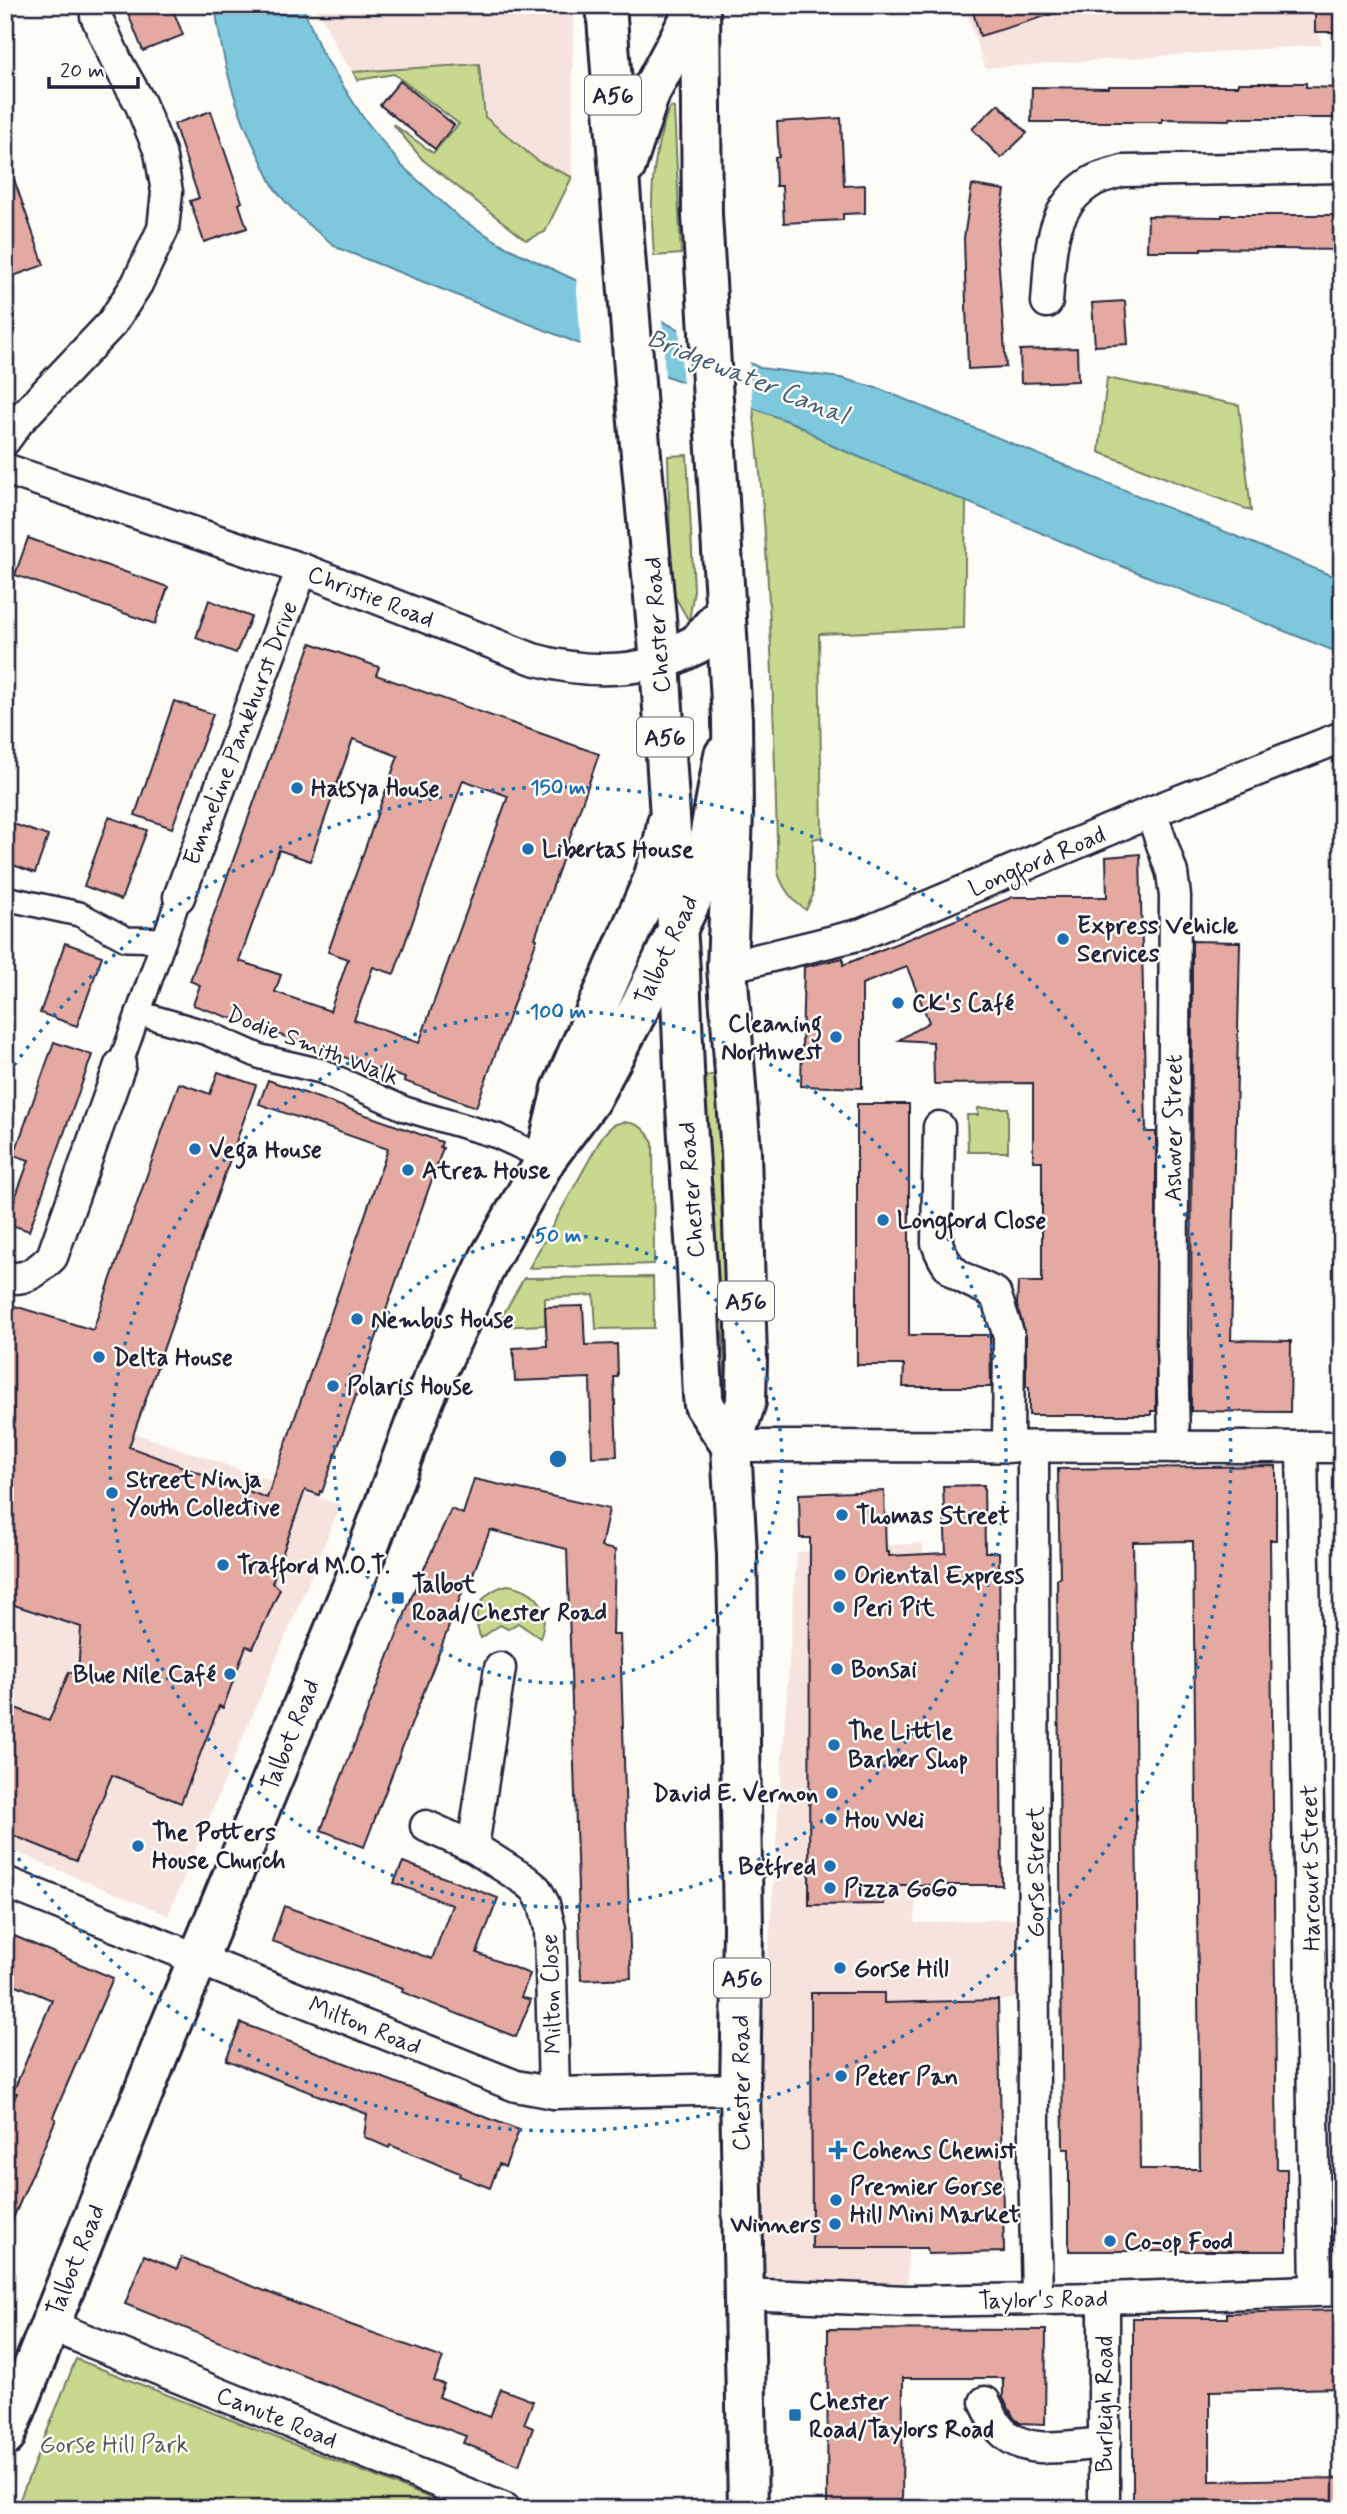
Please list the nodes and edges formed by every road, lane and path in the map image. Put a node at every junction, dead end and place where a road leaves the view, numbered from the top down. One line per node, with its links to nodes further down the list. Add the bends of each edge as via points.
1 (95, 5): 7 (street, via 96,16 160,152 167,192 163,229 112,323)
2 (606, 5): 5 (main road, Chester Road / A56)
3 (698, 5): 5 (main road, via 650,93); 10 (main road, Chester Road / A56, via 702,215)
4 (1342, 167): 6 (street, via 1124,170 1094,181 1064,207 1054,231)
5 (620, 185): 11 (main road, Chester Road / A56)
6 (1047, 302)
7 (9, 423)
8 (5, 469): 9 (street, Christie Road)
9 (302, 569): 11 (street, Christie Road, via 489,643 564,667 611,670); 16 (street, Emmeline Pankhurst Drive)
10 (725, 611): 11 (main road, Christie Road, via 697,644); 12 (main road, Chester Road / A56)
11 (660, 662): 14 (main road, Chester Road / A56)
12 (732, 718): 18 (main road, Talbot Road, via 705,865); 20 (main road, Chester Road / A56)
13 (1342, 737): 15 (street, Longford Road)
14 (670, 813): 18 (main road, Chester Road / A56); 25 (main road, Talbot Road, via 652,882 562,1089)
15 (1151, 813): 20 (street, Longford Road, via 862,934); 29 (street, Ashover Street, via 1172,873 1175,896)
16 (179, 897): 19 (street)
17 (5, 898): 19 (street, via 79,914 126,939)
18 (676, 933): 21 (main road, Chester Road / A56); 25 (main road, Talbot Road, via 590,1100)
19 (164, 940): 22 (street)
20 (727, 967): 21 (main road); 27 (main road, Chester Road / A56, via 741,1153 748,1386)
21 (681, 1005): 27 (main road, Chester Road / A56, via 704,1405)
22 (138, 1013): 23 (street); 25 (street, Dodie Smith Walk, via 207,1033 261,1057 321,1071 405,1109 497,1136)
23 (120, 1065): 26 (street, via 51,1257 36,1273 13,1279)
24 (939, 1127): 28 (street, via 937,1242 950,1270 995,1293 1009,1336)
25 (546, 1159): 36 (main road, Talbot Road, via 490,1257 425,1397 369,1546)
26 (5, 1276)
27 (731, 1446): 28 (street); 37 (main road, Chester Road / A56, via 743,1915)
28 (1020, 1447): 29 (street); 41 (street, Gorse Street, via 1035,1976)
29 (1174, 1447): 30 (street)
30 (1302, 1447): 31 (street); 39 (street, Harcourt Street)
31 (1342, 1447)
32 (500, 1668): 34 (street)
33 (426, 1826): 34 (street, Milton Close)
34 (473, 1847): 38 (street, Milton Close, via 525,1880 544,1904 550,1929)
35 (5, 1881): 36 (street, Milton Road)
36 (198, 1958): 38 (street, Milton Road, via 516,2086); 43 (main road, Talbot Road)
37 (740, 2090): 38 (street, Milton Road); 40 (main road, Chester Road / A56)
38 (554, 2093)
39 (1329, 2290): 42 (street, Taylor's Road)
40 (744, 2294): 41 (street, Taylor's Road, via 907,2301); 48 (main road, Chester Road / A56)
41 (1037, 2298): 42 (street, Taylor's Road)
42 (1104, 2298): 46 (street, Burleigh Road)
43 (49, 2325): 45 (main road, Talbot Road); 47 (street, Canute Road)
44 (985, 2402): 46 (street, via 1003,2433 1016,2441 1043,2447)
45 (5, 2437)
46 (1105, 2443): 49 (street, Burleigh Road)
47 (505, 2509)
48 (748, 2509)
49 (1104, 2509)

